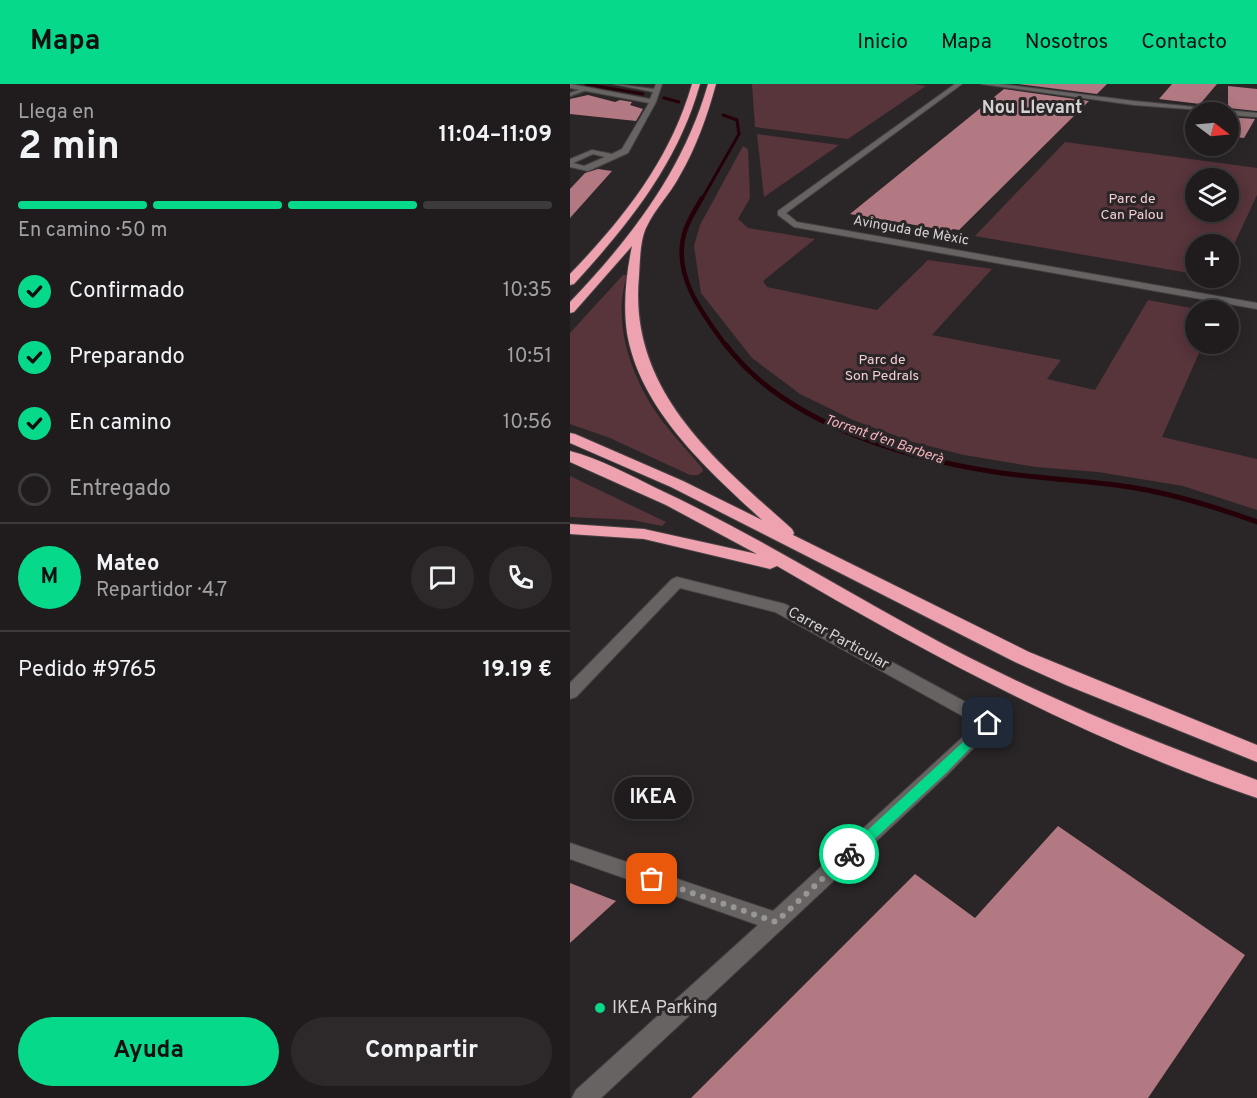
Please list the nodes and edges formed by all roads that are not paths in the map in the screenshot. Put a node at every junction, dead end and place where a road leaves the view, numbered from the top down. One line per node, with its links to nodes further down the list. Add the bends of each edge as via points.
1 (617, 84): 7 (street)
2 (696, 84): 17 (highway, via 686,120 656,174)
3 (712, 84): 16 (highway, via 692,145)
4 (959, 84): 18 (street, Avinguda de Mèxic, via 781,213 794,224)
5 (984, 84): 11 (street)
6 (570, 86): 8 (street)
7 (658, 87): 10 (street)
8 (587, 89): 9 (lane); 10 (street)
9 (570, 95)
10 (653, 102): 14 (street, via 625,151)
11 (1185, 109)
12 (1239, 114): 13 (street)
13 (1257, 116)
14 (612, 156): 15 (street, via 592,152); 15 (street, via 585,169)
15 (570, 163)
16 (641, 225): 19 (highway); 23 (highway, via 632,276 632,307 634,336 643,364 667,406 713,466)
17 (570, 281)
18 (1257, 306)
19 (570, 309)
20 (570, 437): 23 (highway, via 647,469)
21 (570, 456): 24 (highway, via 611,472)
22 (570, 529): 24 (highway, via 653,536)
23 (805, 549): 26 (highway, via 1073,680)
24 (798, 570): 27 (highway, via 1017,689 1100,728)
25 (570, 693): 29 (street, Carrer Particular, via 677,582 780,608 988,723)
26 (1257, 754)
27 (1257, 789)
28 (570, 851): 29 (street)
29 (776, 922): 30 (street)
30 (584, 1098)

